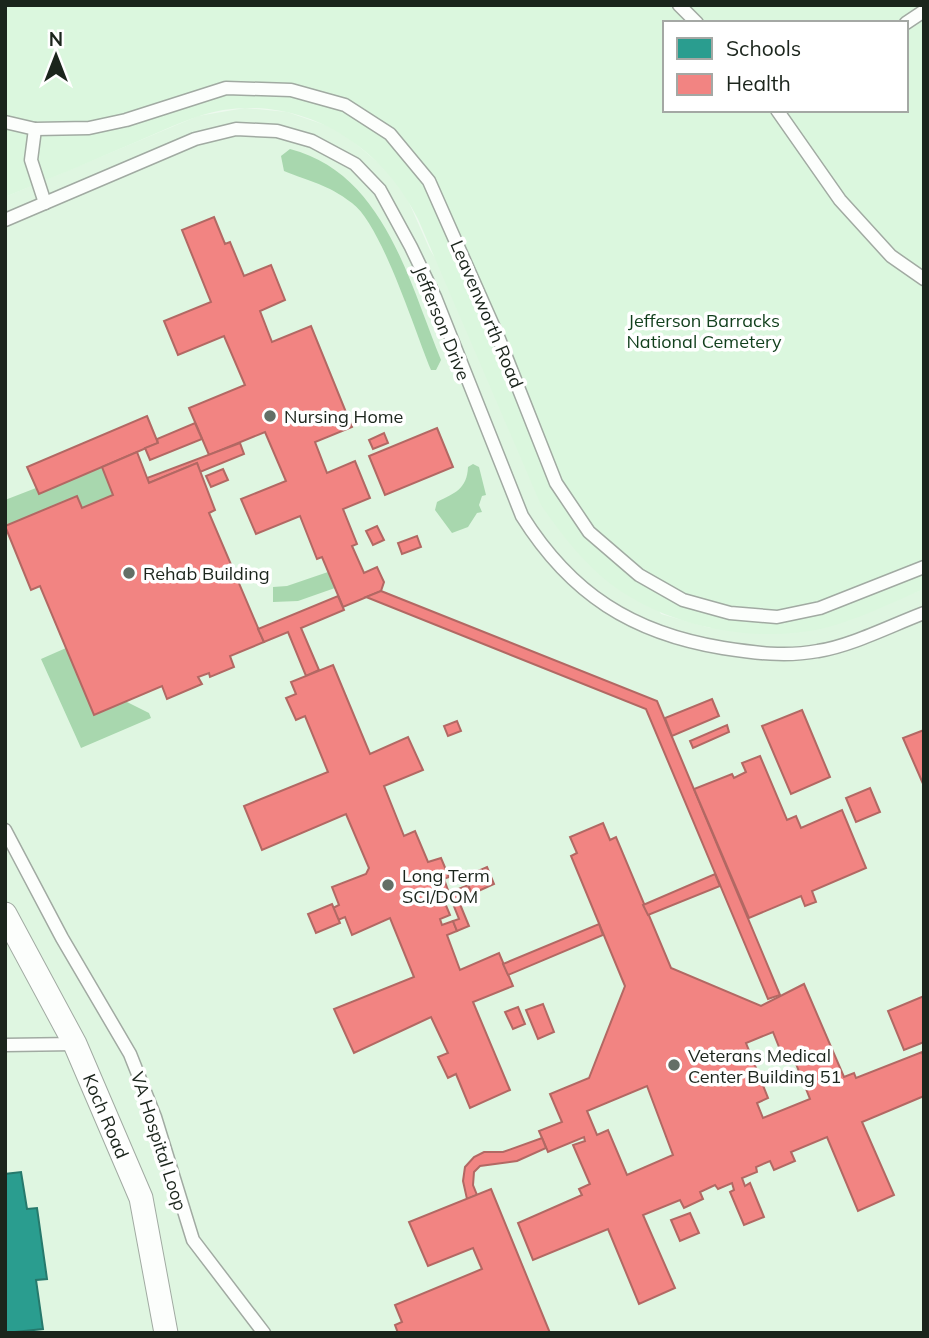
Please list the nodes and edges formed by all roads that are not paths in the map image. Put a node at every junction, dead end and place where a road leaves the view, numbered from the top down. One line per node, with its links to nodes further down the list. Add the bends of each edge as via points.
1 (679, 5): 3 (lane)
2 (924, 11): 4 (lane)
3 (695, 21)
4 (908, 21)
5 (781, 112): 10 (lane, via 840,200 891,256)
6 (5, 122): 7 (lane, Leavenworth Road)
7 (35, 130): 8 (lane, via 31,160); 11 (lane, Leavenworth Road, via 102,125 226,88 291,89 345,105 390,134 429,181 556,483 589,532 639,575 683,600 730,613 777,617 820,608)
8 (46, 203): 9 (lane, Jefferson Drive); 12 (lane, Jefferson Drive, via 195,139 236,130 277,131 312,141 355,164 380,190 417,260 522,516 542,549 580,588 636,625 686,642 766,655 820,651)
9 (5, 220)
10 (924, 279)
11 (924, 567)
12 (924, 613)
13 (5, 830): 18 (lane, VA Hospital Loop, via 130,1054 193,1240)
14 (5, 914): 15 (street, Koch Road)
15 (75, 1044): 16 (lane); 17 (street, Koch Road, via 141,1198)
16 (5, 1045)
17 (166, 1333)
18 (264, 1333)

